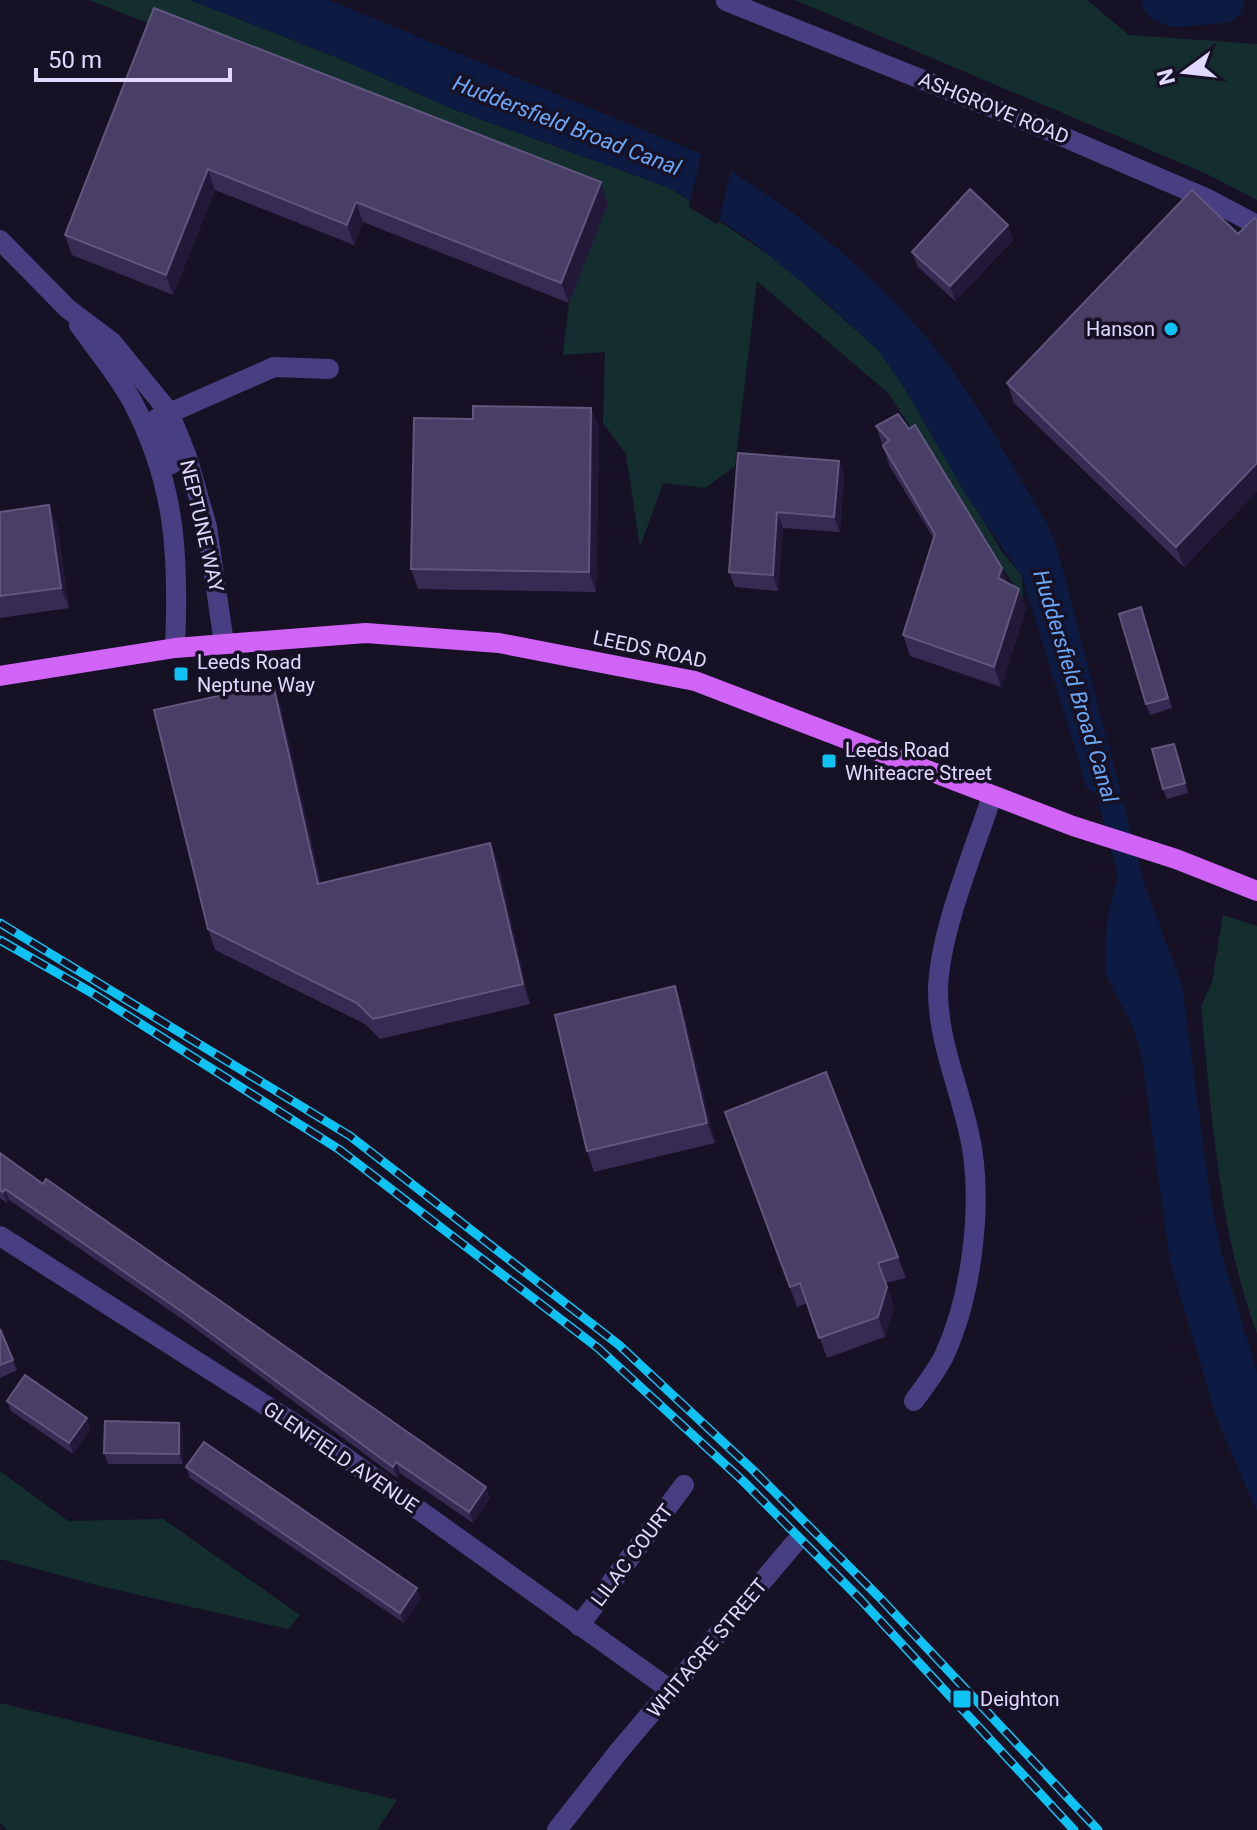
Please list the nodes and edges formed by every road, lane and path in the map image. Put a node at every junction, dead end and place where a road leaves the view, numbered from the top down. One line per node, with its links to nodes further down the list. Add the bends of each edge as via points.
1 (726, 1): 2 (street, ASHGROVE ROAD, via 1052,132)
2 (1257, 225)
3 (0, 240): 4 (street, NEPTUNE WAY)
4 (68, 309): 6 (street, NEPTUNE WAY, via 112,342); 7 (street, NEPTUNE WAY, via 132,400)
5 (329, 369): 6 (street, via 274,367)
6 (169, 412): 7 (street, NEPTUNE WAY, via 156,419 175,471); 8 (street, NEPTUNE WAY, via 207,527)
7 (166, 490): 9 (street, NEPTUNE WAY, via 178,561)
8 (224, 643): 9 (main road, LEEDS ROAD); 11 (main road, LEEDS ROAD, via 366,633 485,642 695,681)
9 (175, 648): 10 (main road, LEEDS ROAD)
10 (0, 676)
11 (992, 796): 12 (main road, LEEDS ROAD); 14 (street, via 950,928 938,987 944,1038 972,1149 974,1232 962,1309 943,1358)
12 (1257, 891)
13 (0, 1236): 17 (street, GLENFIELD AVENUE, via 328,1445)
14 (914, 1401)
15 (684, 1485): 17 (street, LILAC COURT)
16 (794, 1544): 18 (street, WHITACRE STREET)
17 (579, 1626): 18 (street, GLENFIELD AVENUE)
18 (672, 1691): 19 (street, WHITACRE STREET)
19 (557, 1830)

